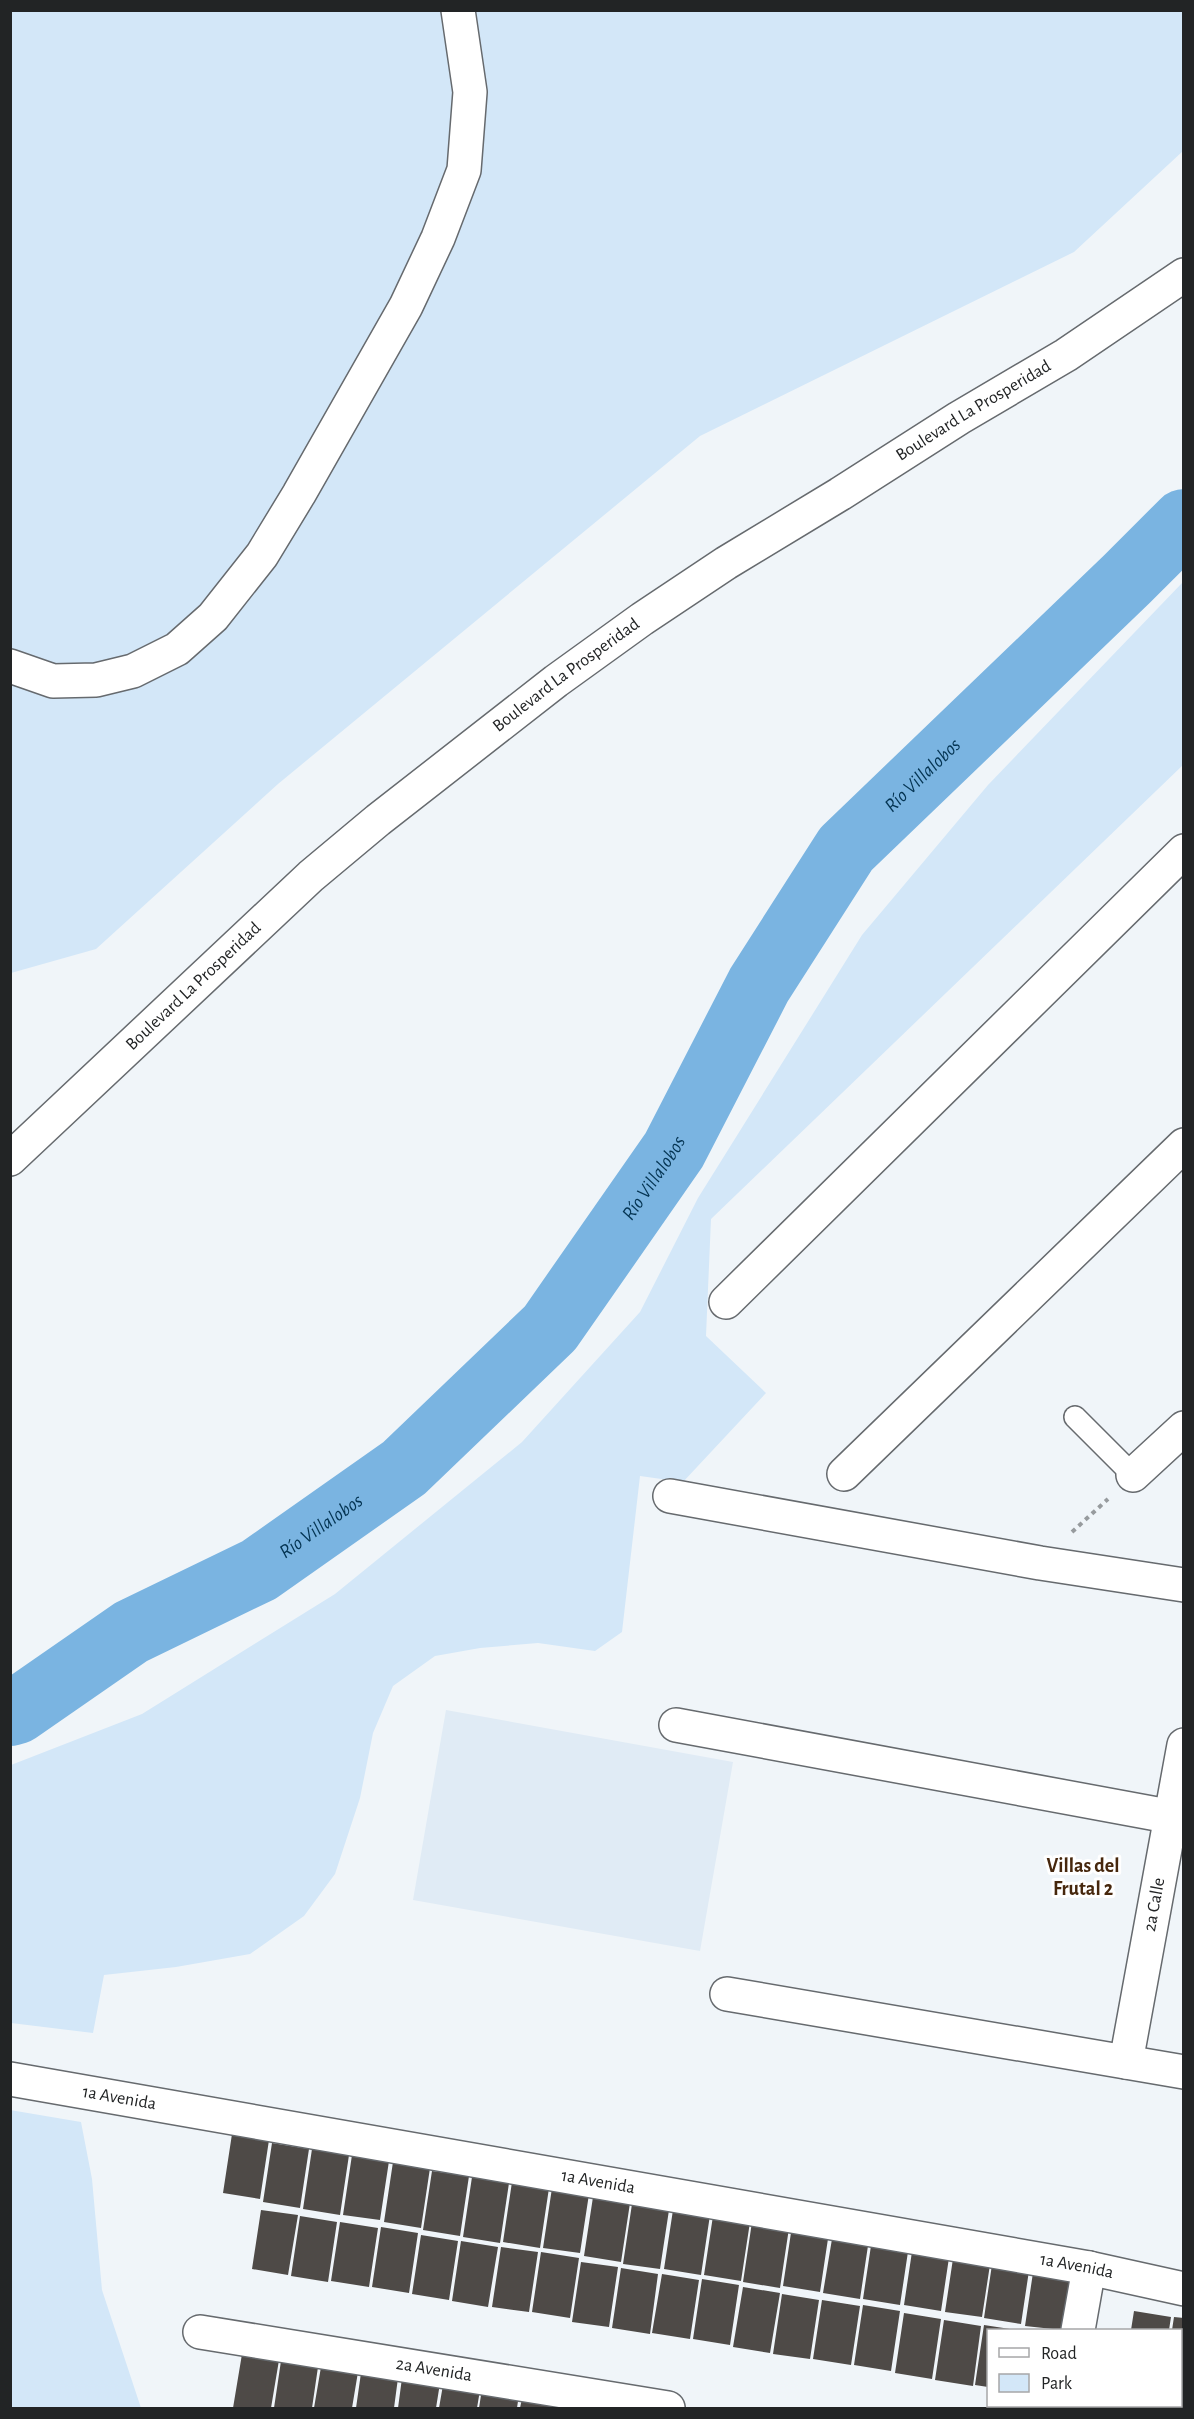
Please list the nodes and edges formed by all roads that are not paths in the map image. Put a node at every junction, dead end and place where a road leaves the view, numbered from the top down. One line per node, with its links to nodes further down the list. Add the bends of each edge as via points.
1 (458, 10): 3 (street, via 470,92 464,170 406,306 262,555 213,617 177,649 133,671 96,680 53,681)
2 (1184, 275): 6 (street, Boulevard La Prosperidad, via 1066,355 726,563 556,681 311,876)
3 (10, 666)
4 (1184, 851): 7 (street)
5 (1184, 1145): 10 (street)
6 (10, 1159)
7 (726, 1302)
8 (1075, 1417): 11 (lane)
9 (1184, 1428): 11 (street)
10 (844, 1474)
11 (1133, 1475)
12 (670, 1496): 13 (street)
13 (1184, 1585)
14 (676, 1725): 16 (street)
15 (1184, 1745): 16 (street, 2a Calle)
16 (1178, 1818): 18 (street, 2a Calle)
17 (727, 1994): 18 (street)
18 (1126, 2062): 19 (street)
19 (1184, 2072)
20 (10, 2079): 21 (street, 1a Avenida)
21 (1089, 2268): 22 (street, 1a Avenida); 23 (street)
22 (1184, 2289)
23 (1078, 2329)
24 (200, 2332): 25 (street, 2a Avenida)
25 (668, 2409)

